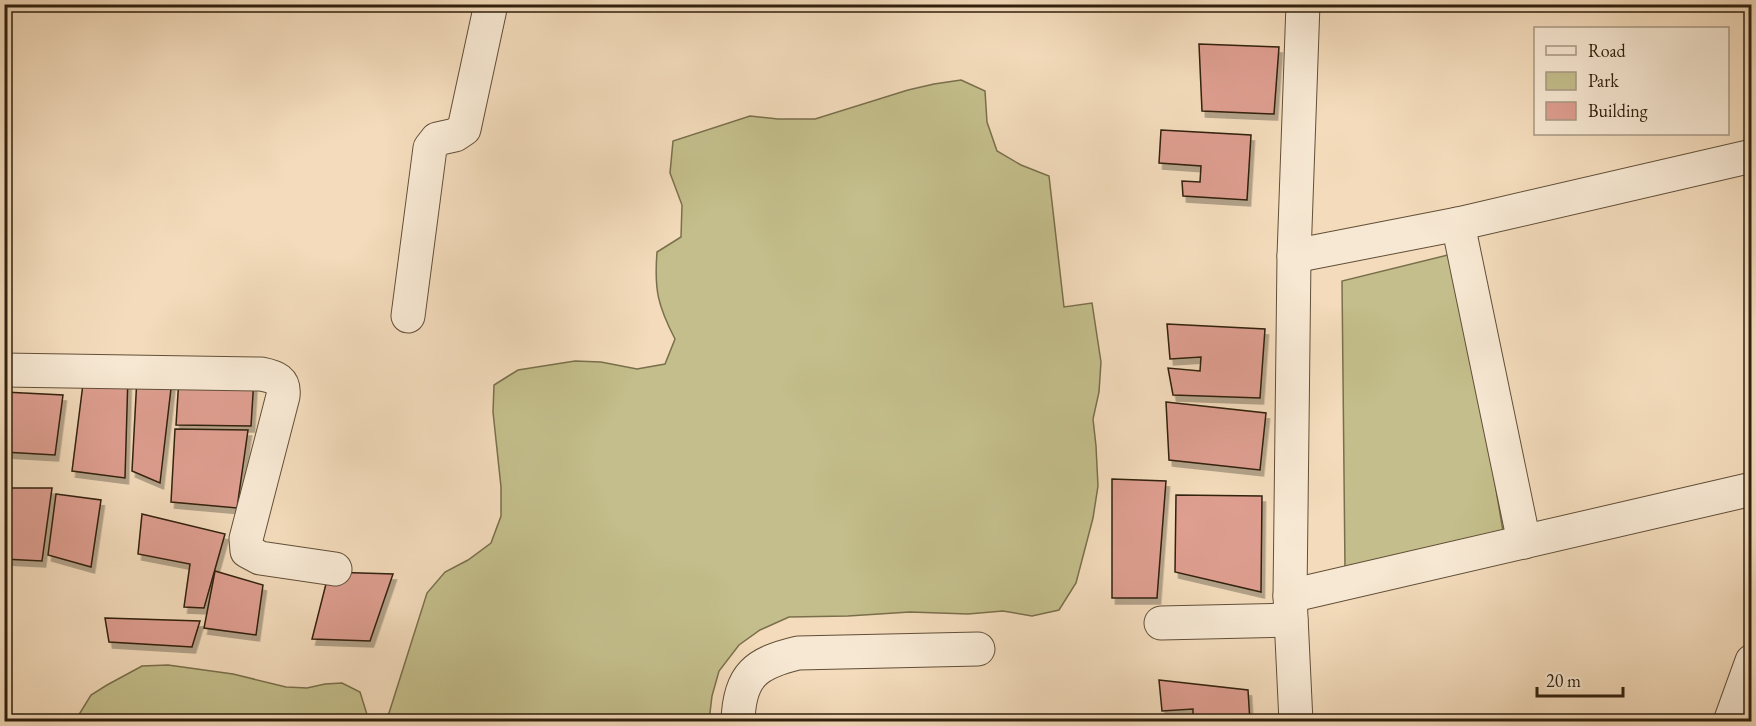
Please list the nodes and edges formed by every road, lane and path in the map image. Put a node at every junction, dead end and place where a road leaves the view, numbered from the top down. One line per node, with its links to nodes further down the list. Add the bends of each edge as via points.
1 (491, 4): 6 (street, via 464,129 437,139 430,148)
2 (1303, 4): 5 (street)
3 (1752, 156): 4 (street)
4 (1458, 224): 5 (street); 9 (street)
5 (1294, 256): 11 (street)
6 (408, 316)
7 (4, 370): 10 (street, via 261,374 278,379 284,388 283,396 246,539 247,551 260,558)
8 (1752, 489): 9 (street)
9 (1524, 542): 11 (street)
10 (335, 568)
11 (1290, 608): 12 (street); 16 (street)
12 (1161, 623)
13 (978, 648): 15 (street, via 798,652 775,658 749,676 742,689)
14 (1752, 661): 17 (street)
15 (738, 722)
16 (1296, 722)
17 (1730, 722)

